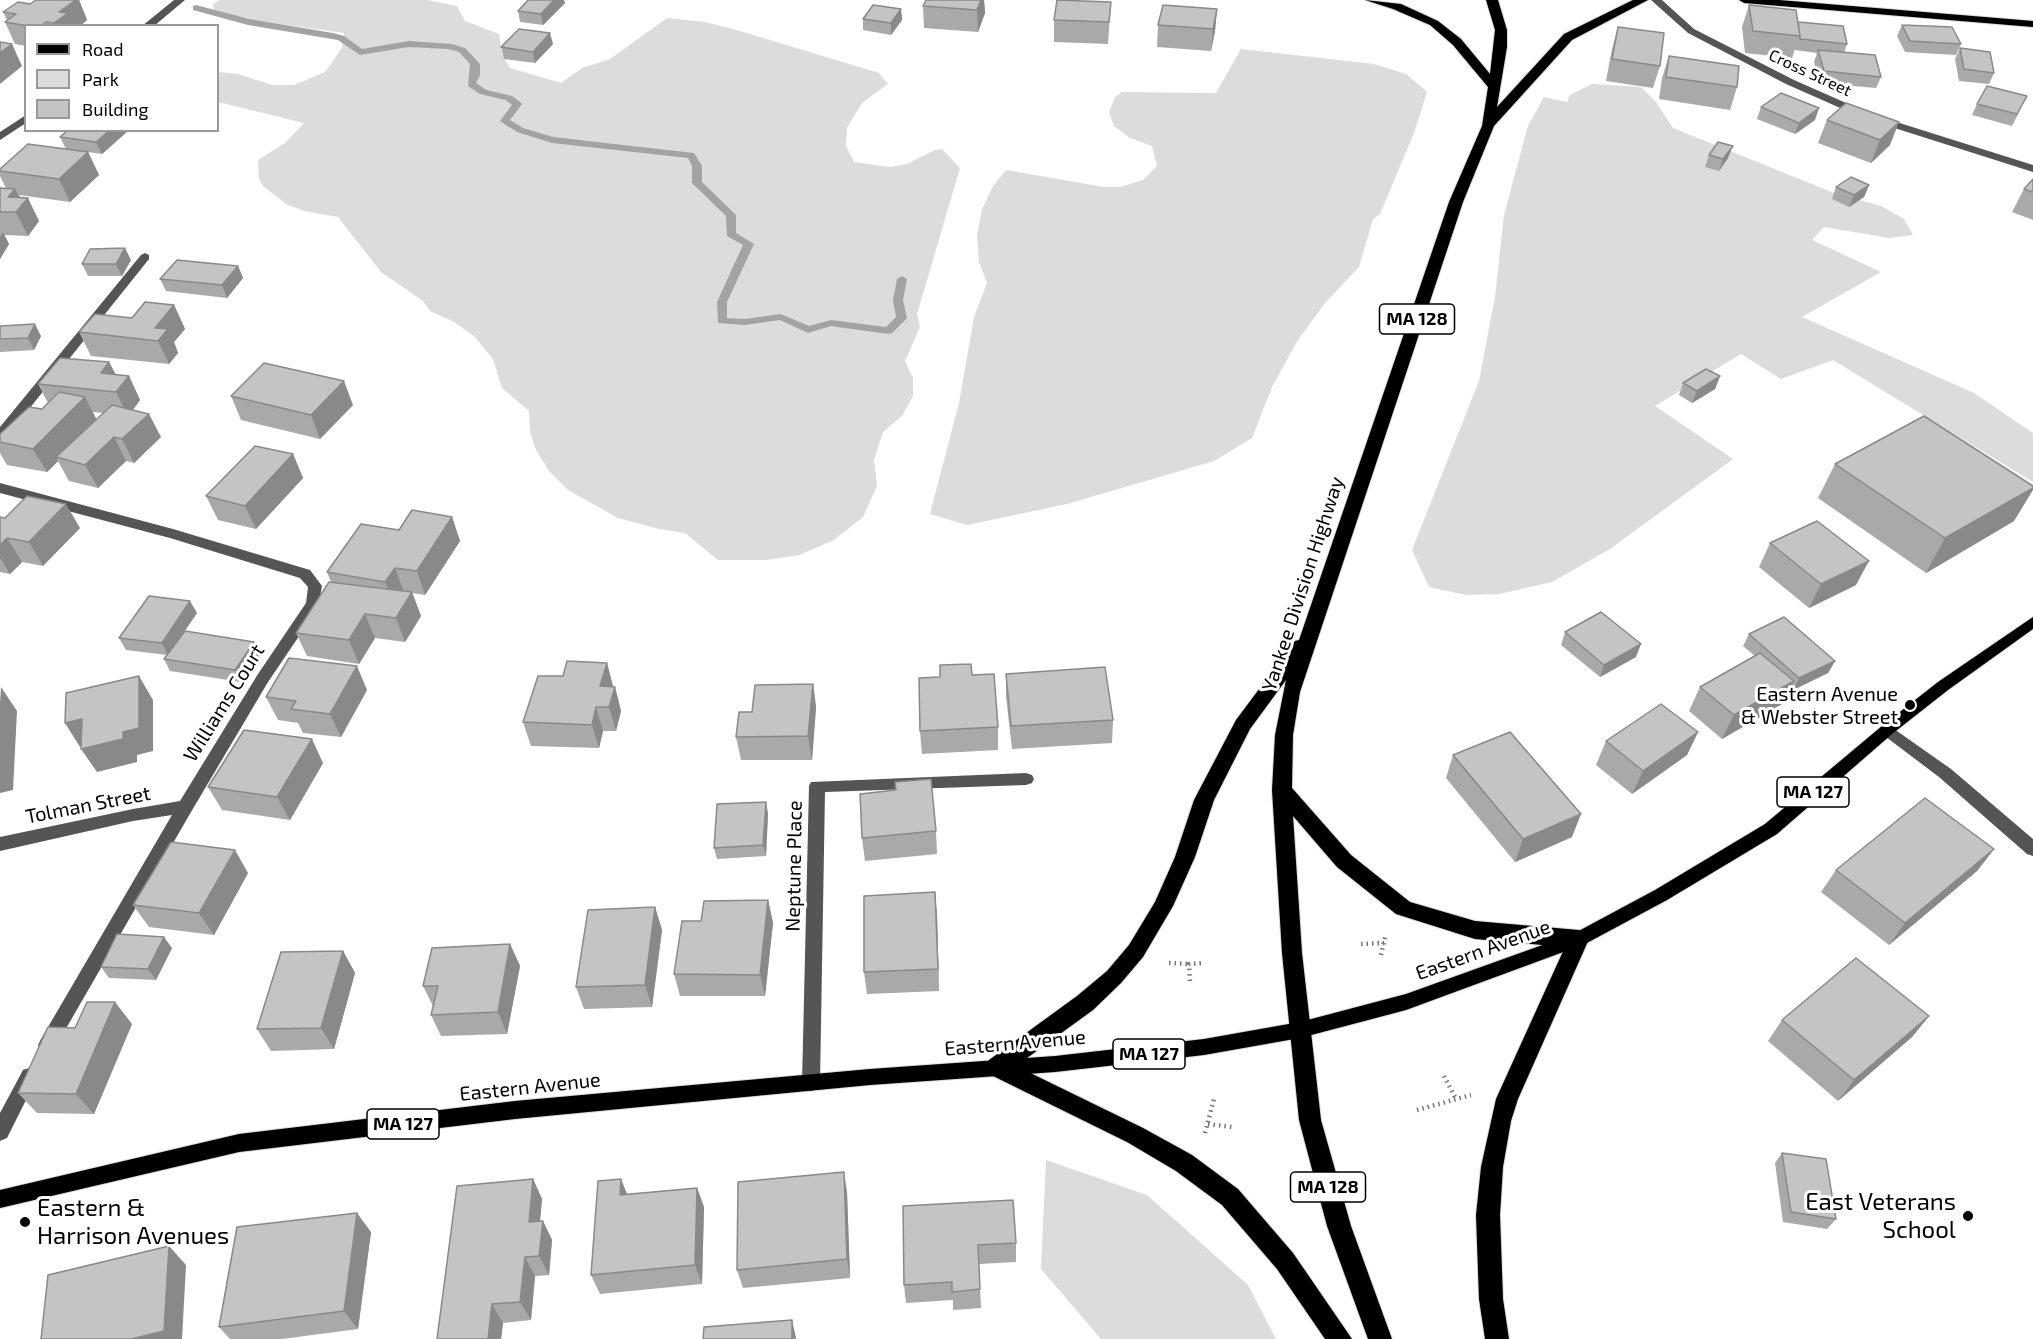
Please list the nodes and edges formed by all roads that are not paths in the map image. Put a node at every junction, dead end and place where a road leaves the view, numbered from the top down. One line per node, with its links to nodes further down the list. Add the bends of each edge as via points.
1 (180, 0): 8 (street)
2 (1371, 0): 10 (highway, via 1397,6 1434,23 1457,42)
3 (1492, 0): 10 (highway, Yankee Division Highway / MA 128, via 1501,30)
4 (1641, 0): 12 (highway, via 1568,38)
5 (1656, 0): 14 (street, Cross Street, via 1691,31 1790,82 1867,116)
6 (1744, 0): 7 (main road)
7 (1773, 1): 9 (main road)
8 (150, 24)
9 (2033, 24)
10 (1496, 88): 12 (highway, Yankee Division Highway / MA 128)
11 (24, 119): 13 (street)
12 (1488, 126): 19 (highway, Yankee Division Highway / MA 128, via 1456,202)
13 (0, 137)
14 (2033, 169)
15 (145, 257): 16 (street)
16 (0, 436)
17 (0, 488): 23 (street, Williams Court, via 294,570 305,574 315,586 313,604)
18 (2033, 622): 20 (main road, Eastern Avenue / MA 127)
19 (1310, 635): 22 (highway, Yankee Division Highway / MA 128, via 1291,693 1284,735); 28 (highway, via 1243,725 1204,801 1163,906 1136,951 1084,1003)
20 (1887, 730): 25 (street, via 1945,773); 26 (main road, Eastern Avenue / MA 127, via 1771,829)
21 (1026, 779): 29 (street, Neptune Place, via 817,786)
22 (1282, 790): 26 (highway, via 1344,861 1403,908 1475,930); 27 (highway, Yankee Division Highway / MA 128)
23 (185, 807): 24 (street, Tolman Street); 30 (street, Williams Court, via 14,1101)
24 (0, 844)
25 (2033, 849)
26 (1579, 939): 27 (main road, Eastern Avenue / MA 127, via 1406,1002); 34 (highway, via 1500,1121 1488,1215 1491,1299)
27 (1300, 1030): 28 (main road, Eastern Avenue / MA 127, via 1204,1047); 33 (highway, Yankee Division Highway / MA 128, via 1310,1120 1339,1226)
28 (997, 1067): 29 (main road, Eastern Avenue / MA 127); 32 (highway, via 1135,1135 1184,1163 1230,1197 1286,1261)
29 (811, 1083): 31 (main road, Eastern Avenue / MA 127, via 515,1110 239,1143)
30 (0, 1132)
31 (0, 1199)
32 (1340, 1339)
33 (1380, 1339)
34 (1497, 1339)

